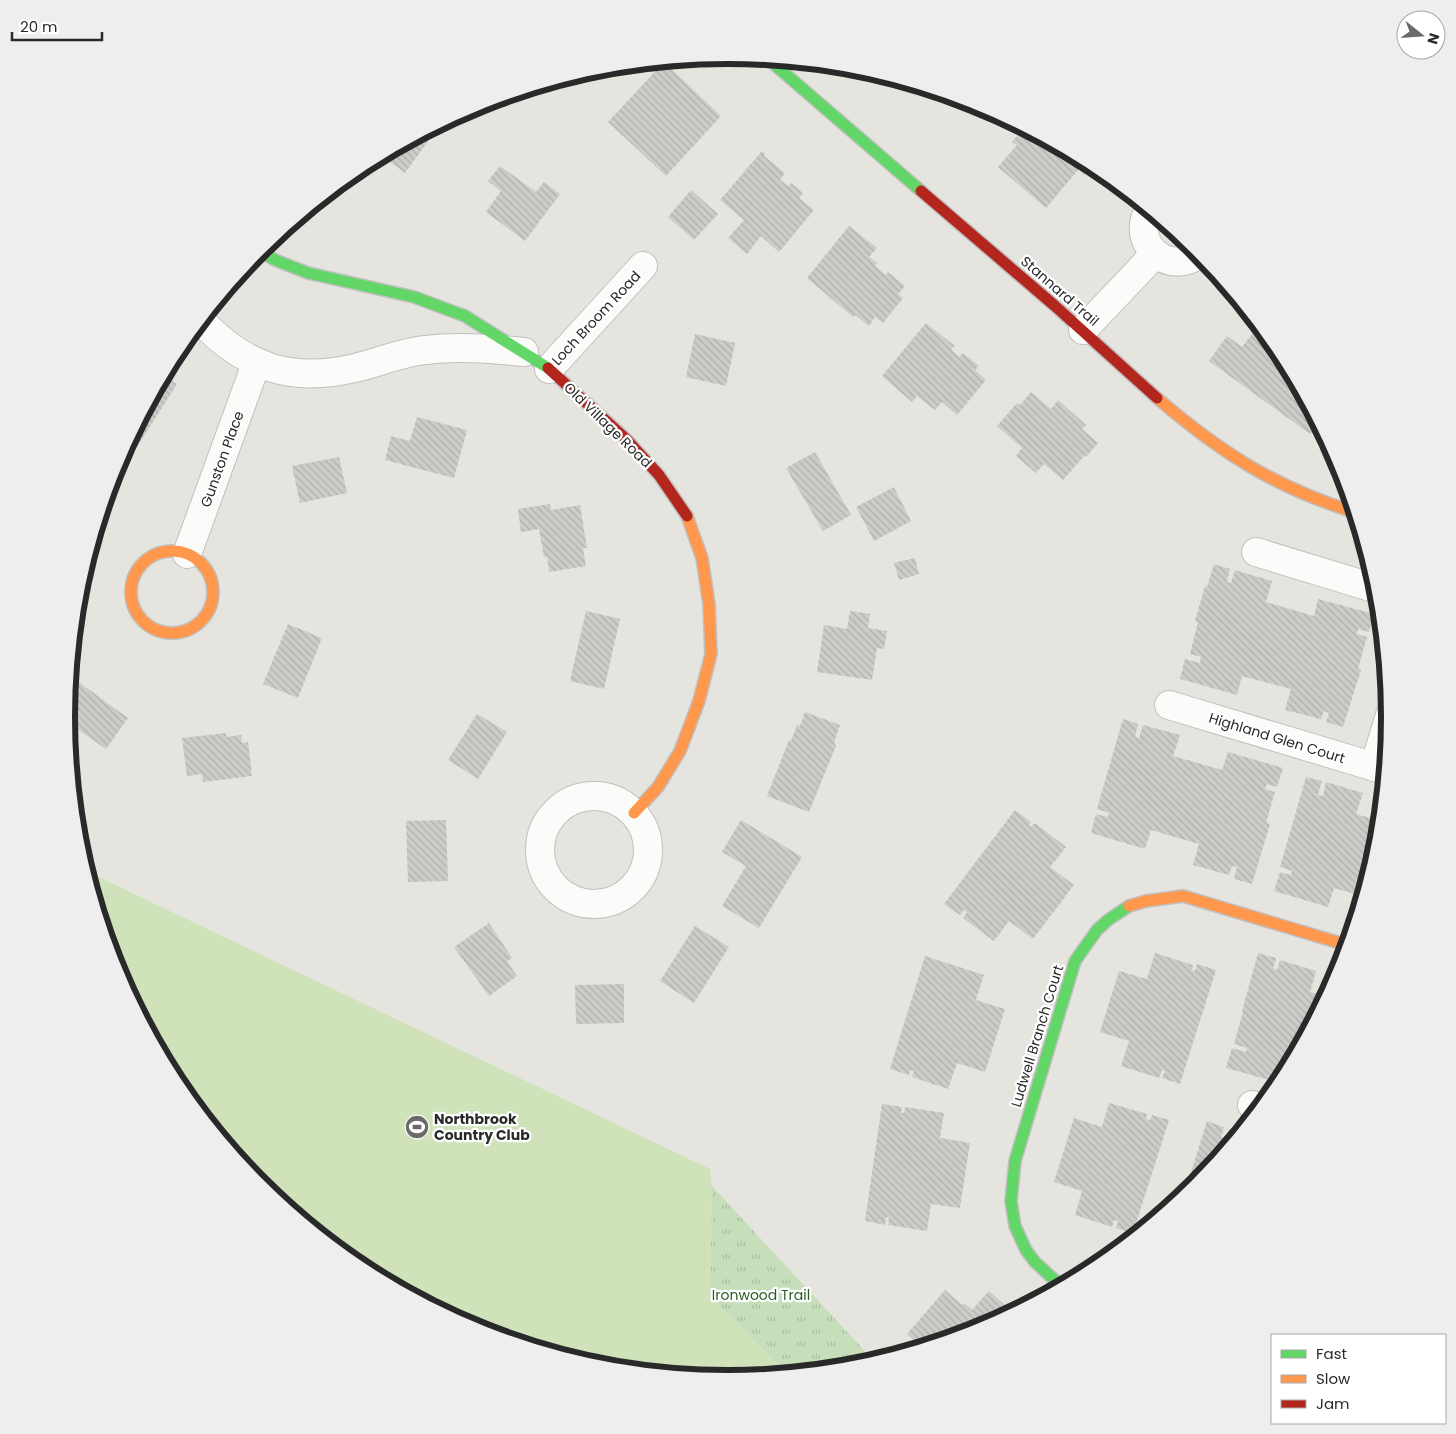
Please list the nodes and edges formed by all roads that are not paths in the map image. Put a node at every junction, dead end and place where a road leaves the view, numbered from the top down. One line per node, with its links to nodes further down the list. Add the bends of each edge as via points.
1 (775, 65): 8 (street, Stannard Trail)
2 (1146, 215): 3 (street, via 1143,230)
3 (1155, 254): 5 (street, via 1173,261); 8 (street)
4 (266, 255): 9 (street, Old Village Road, via 308,274 414,297 465,316)
5 (1192, 257)
6 (643, 266): 11 (street, Loch Broom Road)
7 (206, 325): 10 (street, Old Village Road)
8 (1083, 330): 12 (street, Stannard Trail, via 1162,403 1247,466 1321,502)
9 (524, 352): 10 (street, Old Village Road, via 474,347 423,350 316,375); 11 (street, Old Village Road)
10 (256, 364): 14 (street, Gunston Place)
11 (549, 369): 18 (street, Old Village Road, via 626,439 659,475 686,514 702,558 709,604 710,654 699,701 680,750 658,787)
12 (1348, 510)
13 (1256, 552): 15 (street)
14 (187, 554): 14 (street, via 164,551 142,563 133,578 132,601 141,618 156,630 168,633 186,630 210,609 213,590 209,574 200,561)
15 (1368, 586)
16 (1170, 705): 17 (street, Highland Glen Court)
17 (1379, 769)
18 (634, 813)
19 (1341, 943): 20 (street, Ludwell Branch Court, via 1183,896 1130,905 1107,919 1088,940 1075,961 1010,1187 1012,1214 1019,1239 1035,1262)
20 (1056, 1282)

